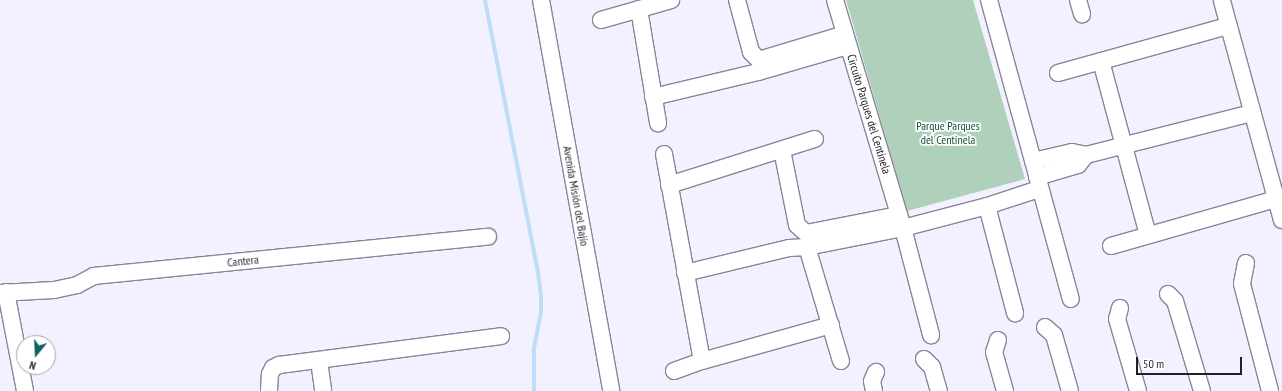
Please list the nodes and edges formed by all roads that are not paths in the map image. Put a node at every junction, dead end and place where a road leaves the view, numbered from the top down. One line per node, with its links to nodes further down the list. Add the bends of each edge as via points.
1 (541, 0): 51 (street, Avenida Misión del Bajío)
2 (671, 0): 7 (street)
3 (737, 0): 10 (street, via 751,52 759,60)
4 (835, 0): 10 (street, Circuito Parques del Centinela)
5 (989, 0): 20 (street)
6 (1222, 1): 9 (street)
7 (638, 9): 8 (street); 13 (street)
8 (601, 20)
9 (1227, 26): 11 (street); 14 (street)
10 (846, 40): 13 (street, via 758,72); 25 (street, Circuito Parques del Centinela)
11 (1101, 61): 12 (street); 17 (street)
12 (1058, 73)
13 (653, 98): 15 (street)
14 (1252, 113): 17 (street); 22 (street)
15 (658, 123)
16 (816, 139): 18 (street)
17 (1124, 145): 20 (street, via 1086,155 1078,165); 26 (street)
18 (782, 150): 21 (street); 25 (street, via 797,225 806,233)
19 (664, 154): 21 (street)
20 (1037, 176): 23 (street); 34 (street)
21 (669, 185): 31 (street)
22 (1276, 199): 24 (street); 26 (street)
23 (987, 206): 25 (street); 36 (street)
24 (1282, 220)
25 (901, 222): 29 (street); 39 (street, Circuito Parques del Centinela)
26 (1148, 235): 28 (street)
27 (488, 236): 32 (street, Cantera, via 94,276 77,285 54,290)
28 (1111, 246)
29 (807, 247): 31 (street, via 789,248); 37 (street)
30 (1246, 263): 58 (street, via 1242,284)
31 (685, 273): 44 (street)
32 (3, 292): 48 (street)
33 (1168, 294): 57 (street, via 1176,301)
34 (1070, 299)
35 (1120, 308): 56 (street, via 1117,319)
36 (1015, 313)
37 (831, 325): 44 (street); 45 (street)
38 (1045, 327): 55 (street, via 1054,335)
39 (931, 335)
40 (501, 336): 43 (street)
41 (998, 340): 54 (street, via 994,352)
42 (924, 359): 53 (street, via 932,367)
43 (319, 360): 49 (street, via 273,368 270,374); 50 (street)
44 (702, 361): 46 (street)
45 (841, 361)
46 (674, 371)
47 (876, 372): 52 (street, via 872,381)
48 (25, 391)
49 (270, 391)
50 (323, 391)
51 (612, 391)
52 (874, 391)
53 (939, 391)
54 (1005, 391)
55 (1070, 391)
56 (1138, 391)
57 (1202, 391)
58 (1270, 391)

